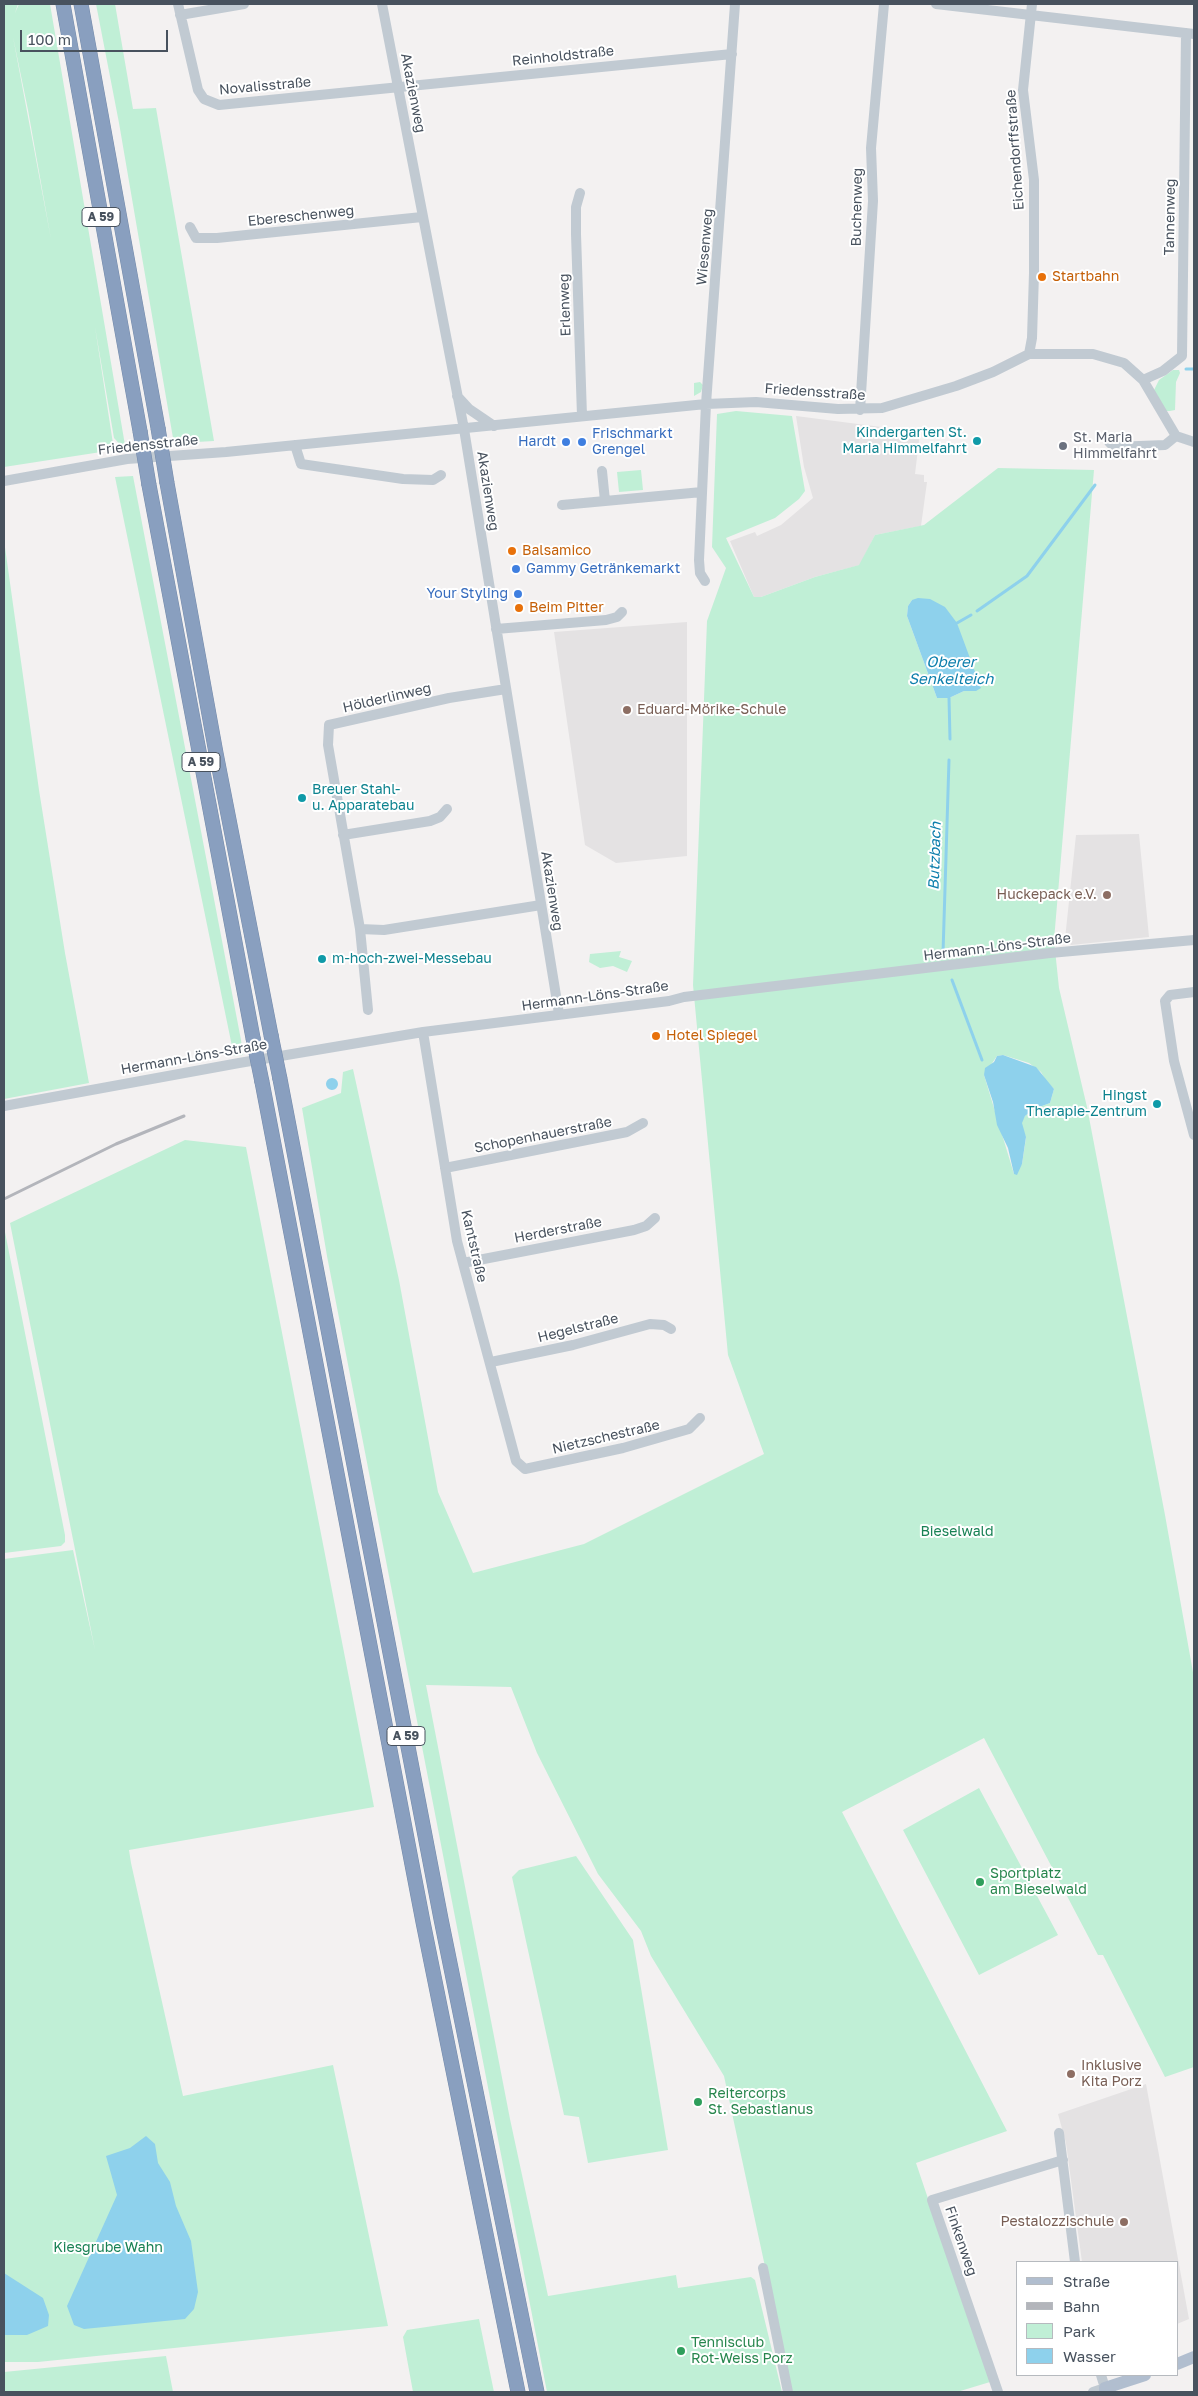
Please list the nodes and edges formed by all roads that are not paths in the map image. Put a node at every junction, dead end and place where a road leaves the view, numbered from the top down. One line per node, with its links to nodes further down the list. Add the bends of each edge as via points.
1 (63, 4): 68 (highway, A 59, bridge, via 253,1038 423,1922)
2 (81, 4): 69 (highway, A 59, bridge, via 216,753 443,1928)
3 (178, 4): 10 (street, Novalisstraße)
4 (244, 4): 10 (street)
5 (382, 4): 13 (street, Akazienweg)
6 (735, 4): 12 (street, Wiesenweg)
7 (884, 4): 21 (street, Buchenweg, via 871,148 873,201)
8 (936, 4): 9 (street)
9 (1031, 9): 11 (street); 17 (street, Eichendorffstraße, via 1023,90 1034,180 1034,273)
10 (180, 15): 13 (street, Novalisstraße, via 198,90 210,103 242,103)
11 (1190, 33): 18 (street, Tannenweg, via 1182,356 1163,371)
12 (732, 54): 13 (street, Reinholdstraße); 20 (street, Wiesenweg)
13 (398, 87): 15 (street, Akazienweg)
14 (580, 193): 22 (street, Erlenweg, via 576,206 576,234)
15 (422, 217): 16 (street, Ebereschenweg, via 217,238 196,238); 19 (street, Akazienweg)
16 (190, 227)
17 (1029, 354): 18 (street, Friedensstraße, via 1102,356 1124,363); 21 (street, Friedensstraße, via 956,386 882,408)
18 (1144, 380): 25 (street, Friedensstraße)
19 (457, 396): 23 (street, via 469,409); 24 (street, Akazienweg)
20 (706, 404): 21 (street, Friedensstraße, via 775,402); 22 (street, Friedensstraße); 32 (street, Wiesenweg)
21 (860, 410)
22 (582, 416): 23 (street, Friedensstraße)
23 (494, 426): 24 (street, Friedensstraße)
24 (464, 429): 28 (street, Friedensstraße); 37 (street, Akazienweg)
25 (1176, 436): 26 (street); 27 (street, via 1165,445)
26 (1194, 442)
27 (1112, 444)
28 (295, 445): 30 (street, via 301,464 403,479 433,480); 31 (street, Friedensstraße, via 127,460)
29 (602, 471): 33 (street)
30 (442, 475)
31 (4, 480)
32 (702, 492): 33 (street); 35 (street, Wiesenweg, via 699,560 700,573)
33 (605, 501): 34 (street)
34 (562, 505)
35 (706, 581)
36 (622, 612): 37 (street, via 606,620)
37 (496, 629): 38 (street, Akazienweg)
38 (506, 689): 40 (street, Hölderlinweg, via 449,698 329,725 328,745); 41 (street, Akazienweg)
39 (447, 809): 40 (street, via 430,821)
40 (343, 835): 42 (street, Hölderlinweg)
41 (541, 905): 42 (street, via 384,930); 46 (street, Akazienweg)
42 (360, 928): 45 (street, Hölderlinweg)
43 (1194, 940): 46 (street, Hermann-Löns-Straße, via 1050,953)
44 (1194, 992): 50 (street, via 1170,995 1165,1001 1174,1061)
45 (368, 1010)
46 (559, 1014): 47 (street, Hermann-Löns-Straße)
47 (423, 1032): 48 (street, Hermann-Löns-Straße); 52 (street, Kantstraße)
48 (4, 1106)
49 (643, 1122): 52 (street, Schopenhauerstraße, via 627,1132)
50 (1192, 1123): 51 (street)
51 (1194, 1136)
52 (445, 1168): 54 (street, Kantstraße)
53 (655, 1218): 54 (street, Herderstraße, via 634,1230)
54 (463, 1263): 56 (street, Kantstraße)
55 (671, 1329): 56 (street, Hegelstraße, via 650,1324 573,1345)
56 (491, 1362): 58 (street, Kantstraße)
57 (700, 1418): 58 (street, Nietzschestraße, via 689,1429 624,1448 534,1468 525,1469)
58 (516, 1462)
59 (1059, 2133): 60 (street)
60 (1063, 2160): 61 (street); 71 (street, Finkenweg, via 932,2200)
61 (1075, 2261)
62 (763, 2268): 70 (street)
63 (1194, 2357): 64 (main road)
64 (1178, 2364)
65 (1101, 2376): 67 (street)
66 (1142, 2376): 67 (main road)
67 (1101, 2391)
68 (518, 2392)
69 (537, 2392)
70 (788, 2392)
71 (998, 2392)

